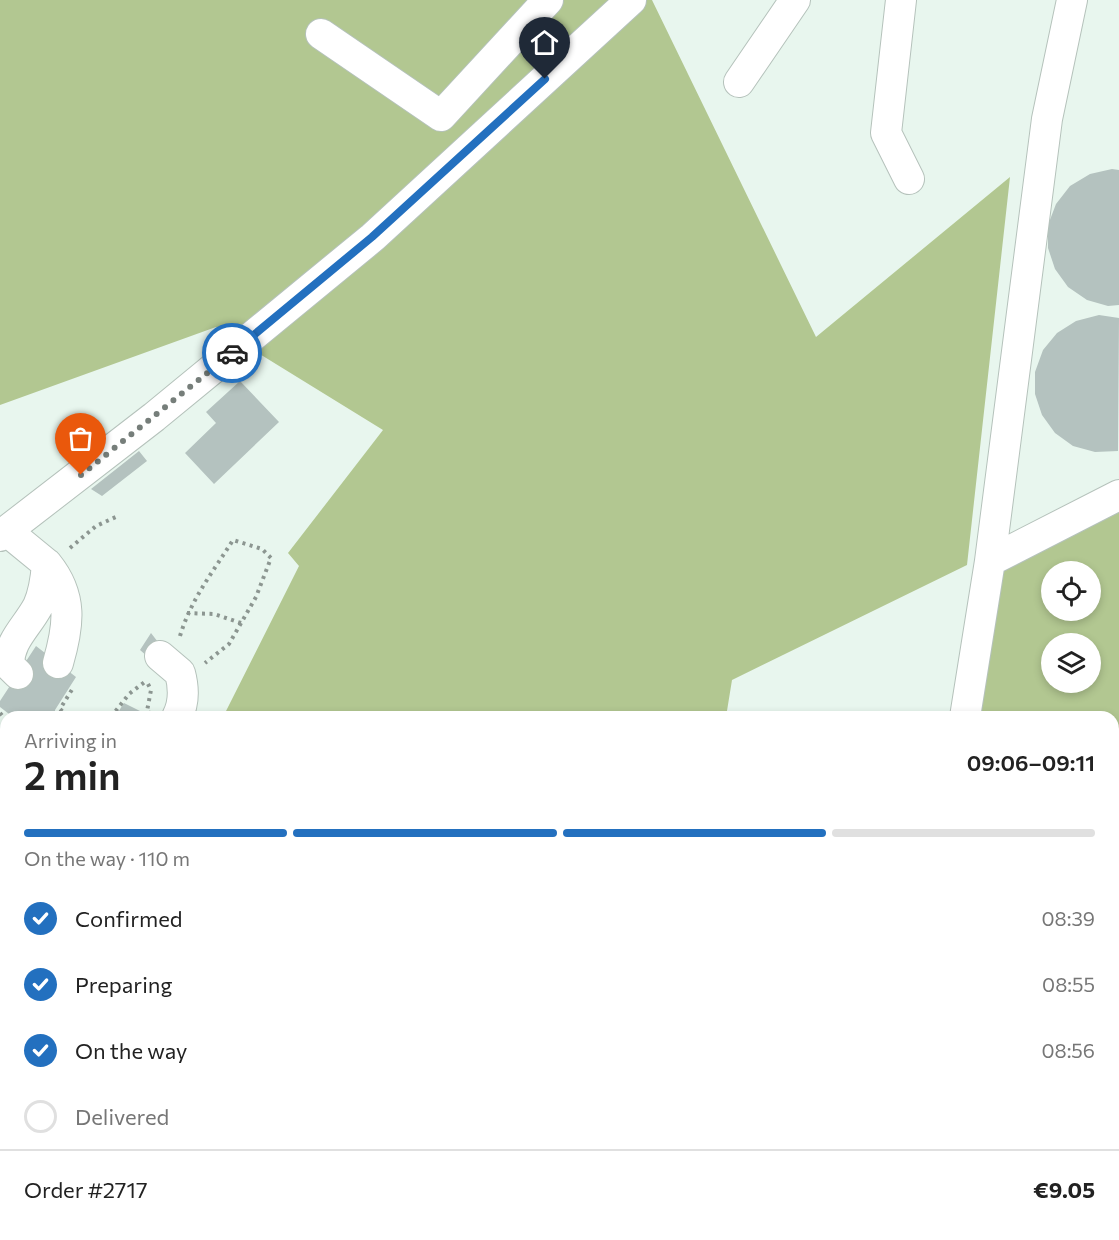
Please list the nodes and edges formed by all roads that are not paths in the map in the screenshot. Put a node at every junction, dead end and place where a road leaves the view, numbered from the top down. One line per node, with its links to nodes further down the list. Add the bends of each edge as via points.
1 (548, 0): 6 (street, via 441,116)
2 (631, 0): 10 (street, via 372,237)
3 (795, 0): 7 (street)
4 (901, 0): 8 (street, via 886,134)
5 (1072, 0): 11 (street, via 1047,119)
6 (321, 34)
7 (739, 82)
8 (909, 178)
9 (1119, 495): 11 (street)
10 (4, 534): 12 (street)
11 (990, 561): 17 (street)
12 (47, 564): 13 (street, via 60,579 68,608); 15 (street, via 38,606 14,640 9,655 9,665)
13 (58, 663)
14 (166, 663): 16 (street, via 182,697)
15 (18, 674)
16 (180, 711)
17 (966, 711)

